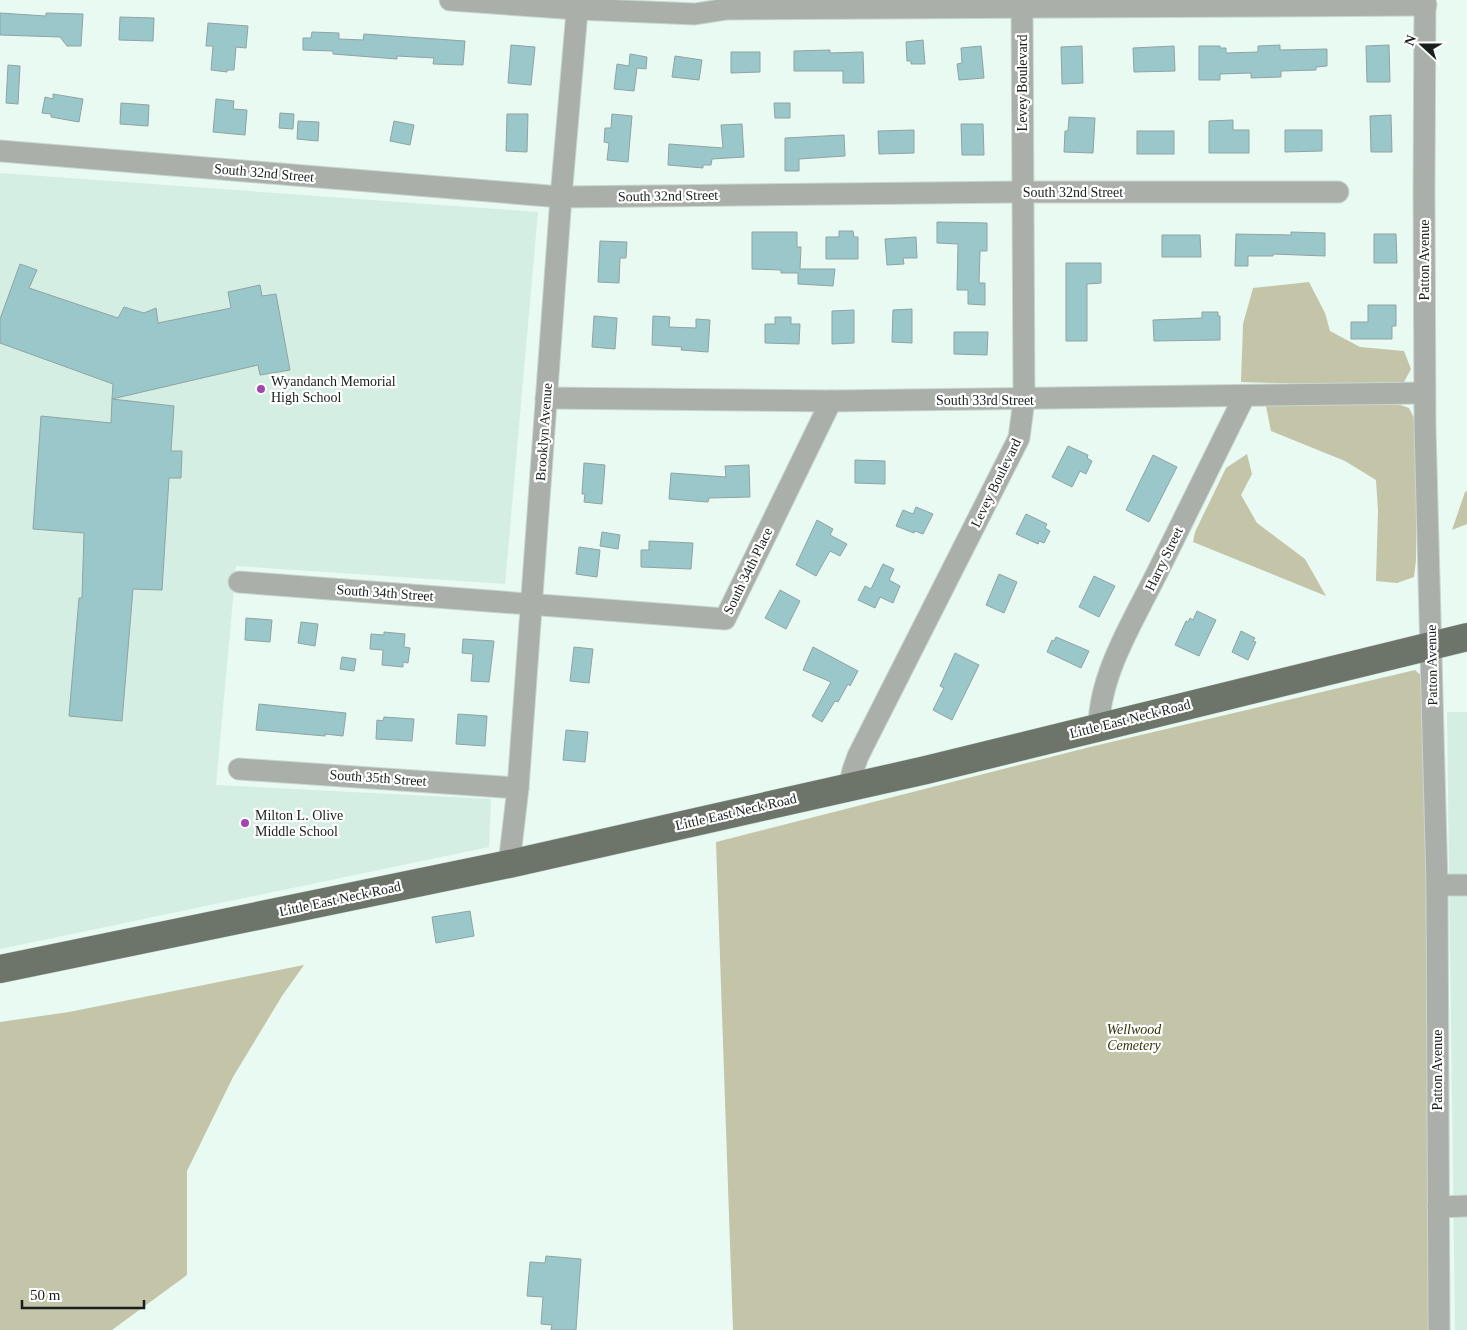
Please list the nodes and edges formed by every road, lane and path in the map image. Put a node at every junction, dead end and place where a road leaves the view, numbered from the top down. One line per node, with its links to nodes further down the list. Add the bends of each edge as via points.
1 (450, 0): 4 (street)
2 (1426, 3): 3 (street); 9 (street, Patton Avenue)
3 (1022, 4): 4 (street, via 727,9 696,14); 6 (street, Levey Boulevard)
4 (578, 5): 8 (street, Brooklyn Avenue)
5 (0, 151): 8 (street, South 32nd Street)
6 (1022, 192): 7 (street, South 32nd Street); 8 (street, South 32nd Street); 12 (street, Levey Boulevard)
7 (1338, 192)
8 (562, 197): 11 (street, Brooklyn Avenue)
9 (1424, 393): 10 (street, South 33rd Street); 17 (street, Patton Avenue)
10 (1244, 397): 12 (street, South 33rd Street); 18 (street, Harry Street, via 1122,645 1104,689)
11 (546, 398): 13 (street, South 33rd Street); 15 (street, Brooklyn Avenue)
12 (1024, 400): 13 (street, South 33rd Street); 20 (street, Levey Boulevard, via 1019,438 858,756)
13 (831, 401): 15 (street, South 34th Place, via 725,619)
14 (239, 582): 15 (street, South 34th Street)
15 (530, 604): 21 (street, Brooklyn Avenue)
16 (1467, 637): 17 (main road, Little East Neck Road)
17 (1432, 646): 18 (main road, Little East Neck Road); 24 (street, Patton Avenue)
18 (1099, 727): 20 (main road, Little East Neck Road)
19 (238, 769): 21 (street, South 35th Street)
20 (849, 787): 22 (main road, Little East Neck Road)
21 (518, 788): 22 (street, Brooklyn Avenue)
22 (509, 864): 25 (main road, Little East Neck Road)
23 (1467, 884): 24 (street)
24 (1437, 885): 26 (street, Patton Avenue)
25 (0, 969)
26 (1438, 1206): 27 (street); 28 (street, Patton Avenue)
27 (1467, 1206)
28 (1438, 1330)

